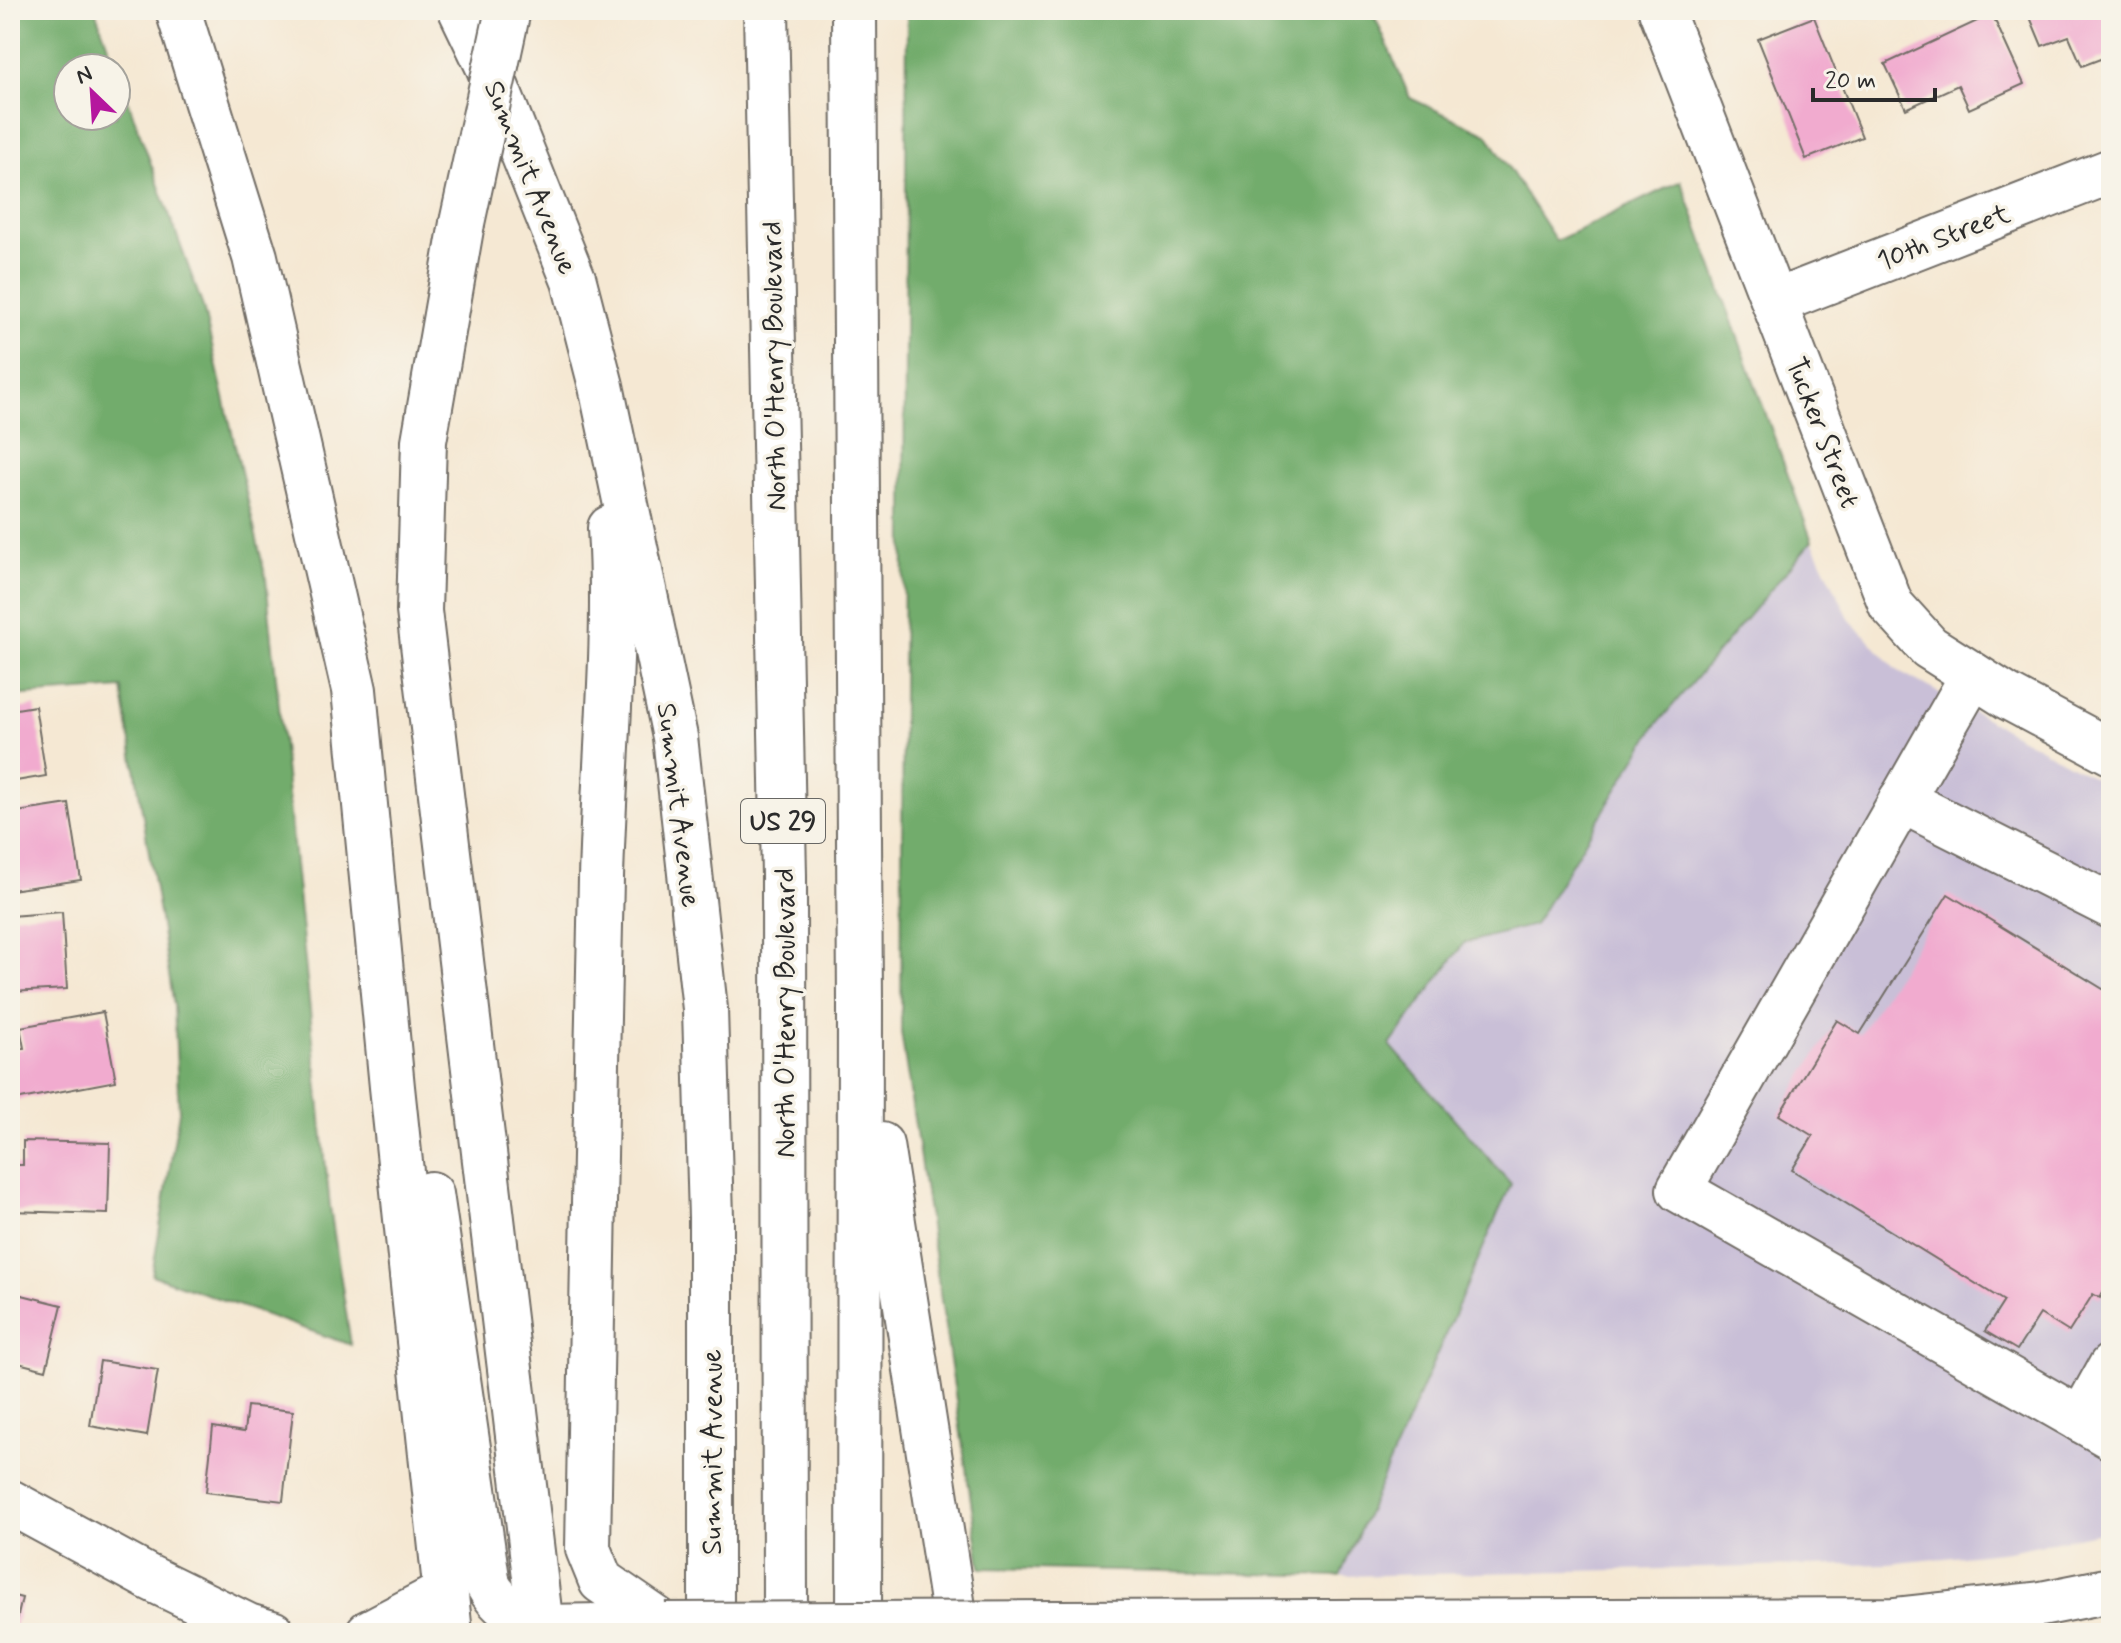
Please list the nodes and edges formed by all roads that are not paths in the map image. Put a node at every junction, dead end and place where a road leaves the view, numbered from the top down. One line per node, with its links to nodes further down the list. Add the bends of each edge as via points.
1 (178, 10): 15 (main road, via 255,257 354,690)
2 (461, 10): 9 (main road, Summit Avenue, via 574,281)
3 (508, 10): 24 (main road, bridge, via 462,223 424,441 419,611)
4 (766, 10): 28 (main road, North O'Henry Boulevard / US 29, via 784,876)
5 (854, 10): 14 (main road, US 29)
6 (1661, 10): 8 (main road, Tucker Street)
7 (2111, 171): 8 (main road, 10th Street)
8 (1775, 302): 10 (main road, Tucker Street, via 1891,605 1929,647)
9 (601, 386): 22 (main road, via 613,578 603,799 588,1549 601,1581); 27 (main road, Summit Avenue, via 675,737 705,1009)
10 (1973, 675): 11 (main road, Tucker Street); 12 (main road)
11 (2111, 752)
12 (1901, 800): 13 (main road); 17 (main road, via 1679,1190)
13 (2111, 906)
14 (860, 1003): 29 (main road, US 29); 30 (main road)
15 (392, 1087): 20 (main road); 24 (main road, via 429,1175 488,1585 496,1599)
16 (2111, 1366): 17 (main road)
17 (2096, 1429)
18 (10, 1502): 25 (main road, via 148,1577)
19 (2111, 1590): 21 (main road)
20 (447, 1613): 26 (main road)
21 (2031, 1619): 23 (main road)
22 (665, 1625): 23 (main road, bridge); 24 (main road)
23 (1446, 1628)
24 (541, 1630)
25 (272, 1633)
26 (368, 1633)
27 (711, 1633)
28 (785, 1633)
29 (859, 1633)
30 (957, 1633)

